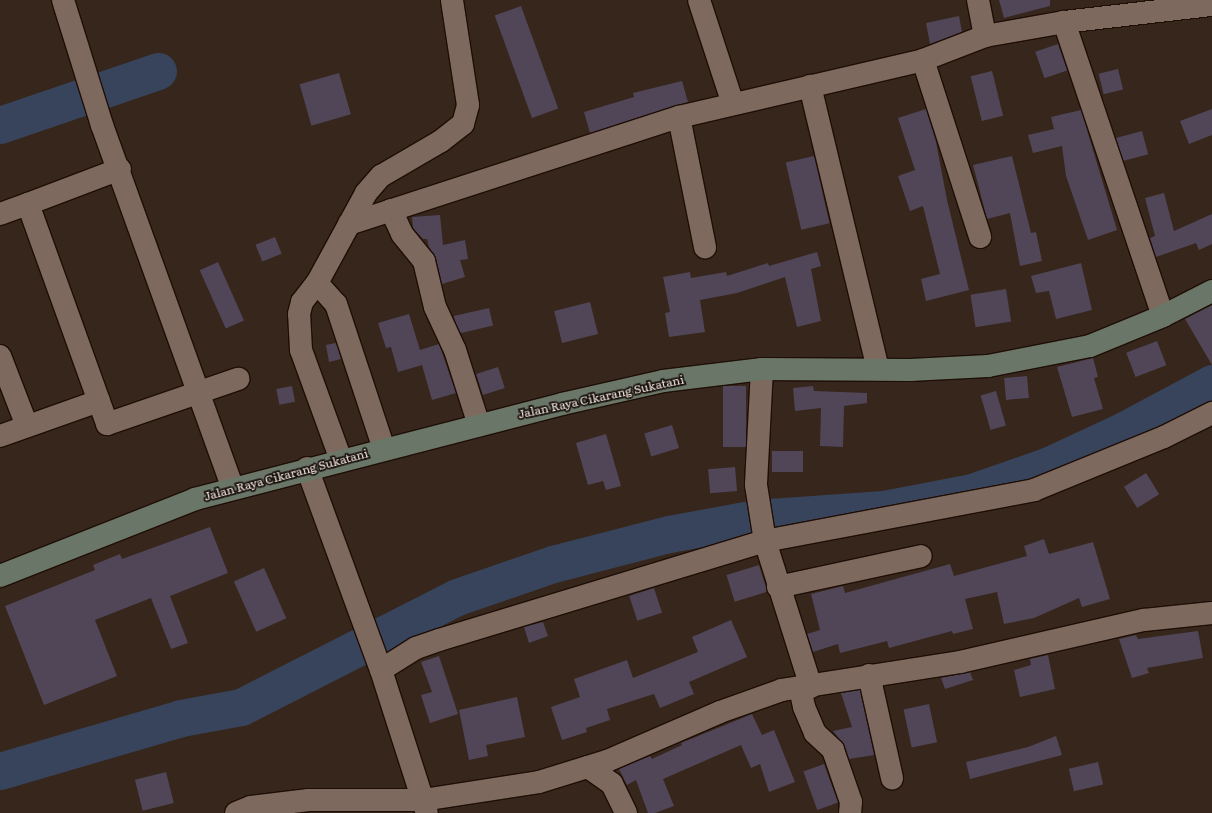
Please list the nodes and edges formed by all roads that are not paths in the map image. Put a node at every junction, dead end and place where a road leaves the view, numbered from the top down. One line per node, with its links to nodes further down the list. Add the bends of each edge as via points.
1 (63, 0): 12 (street, via 102,125)
2 (699, 0): 10 (street)
3 (978, 0): 7 (street)
4 (457, 2): 16 (street, via 468,104 463,124 441,141 381,176 366,193)
5 (1212, 5): 6 (street)
6 (1064, 22): 7 (street); 21 (street)
7 (985, 36): 8 (street)
8 (923, 60): 9 (street); 17 (street)
9 (810, 86): 10 (street); 24 (street)
10 (733, 104): 11 (street)
11 (679, 117): 14 (street); 18 (street)
12 (120, 169): 13 (street); 26 (street)
13 (28, 204): 15 (street); 27 (street)
14 (391, 210): 16 (street); 29 (street, via 402,234 424,261 435,307 455,350)
15 (0, 214)
16 (349, 224): 19 (street)
17 (980, 237)
18 (705, 247)
19 (317, 283): 32 (street, via 336,304); 33 (street, via 302,302 299,314 301,350)
20 (1212, 291): 21 (main road, Jalan Raya Cikarang Sukatani)
21 (1163, 316): 24 (main road, Jalan Raya Cikarang Sukatani, via 1090,346 1033,359 988,366)
22 (0, 356): 30 (street)
23 (762, 369): 24 (main road, Jalan Raya Cikarang Sukatani); 29 (main road, Jalan Raya Cikarang Sukatani, via 663,381); 36 (street, via 756,485)
24 (878, 369)
25 (238, 379): 26 (street)
26 (200, 392): 27 (street, via 108,424); 35 (street)
27 (99, 401): 30 (street)
28 (1212, 413): 36 (street, via 1164,437 1034,490)
29 (479, 425): 32 (main road, Jalan Raya Cikarang Sukatani)
30 (27, 426): 31 (street)
31 (0, 436)
32 (384, 449): 33 (main road, Jalan Raya Cikarang Sukatani)
33 (341, 460): 34 (main road, Jalan Raya Cikarang Sukatani)
34 (307, 468): 35 (main road, Jalan Raya Cikarang Sukatani); 41 (street)
35 (233, 488): 38 (main road, Jalan Raya Cikarang Sukatani, via 195,499)
36 (764, 537): 39 (street); 41 (street, via 439,640 416,648)
37 (921, 556): 39 (street)
38 (0, 576)
39 (778, 587): 43 (street)
40 (1212, 612): 42 (street, via 1144,620 960,662)
41 (380, 667): 46 (street)
42 (869, 675): 43 (street); 45 (street)
43 (806, 687): 44 (street, via 782,690 720,712); 50 (street, via 804,707 815,733 833,750 851,802)
44 (588, 767): 46 (street, via 539,782); 49 (street, via 612,784)
45 (892, 778)
46 (425, 806): 47 (street)
47 (392, 807): 48 (street, via 309,800 251,807)
48 (236, 813)
49 (626, 813)
50 (850, 813)

